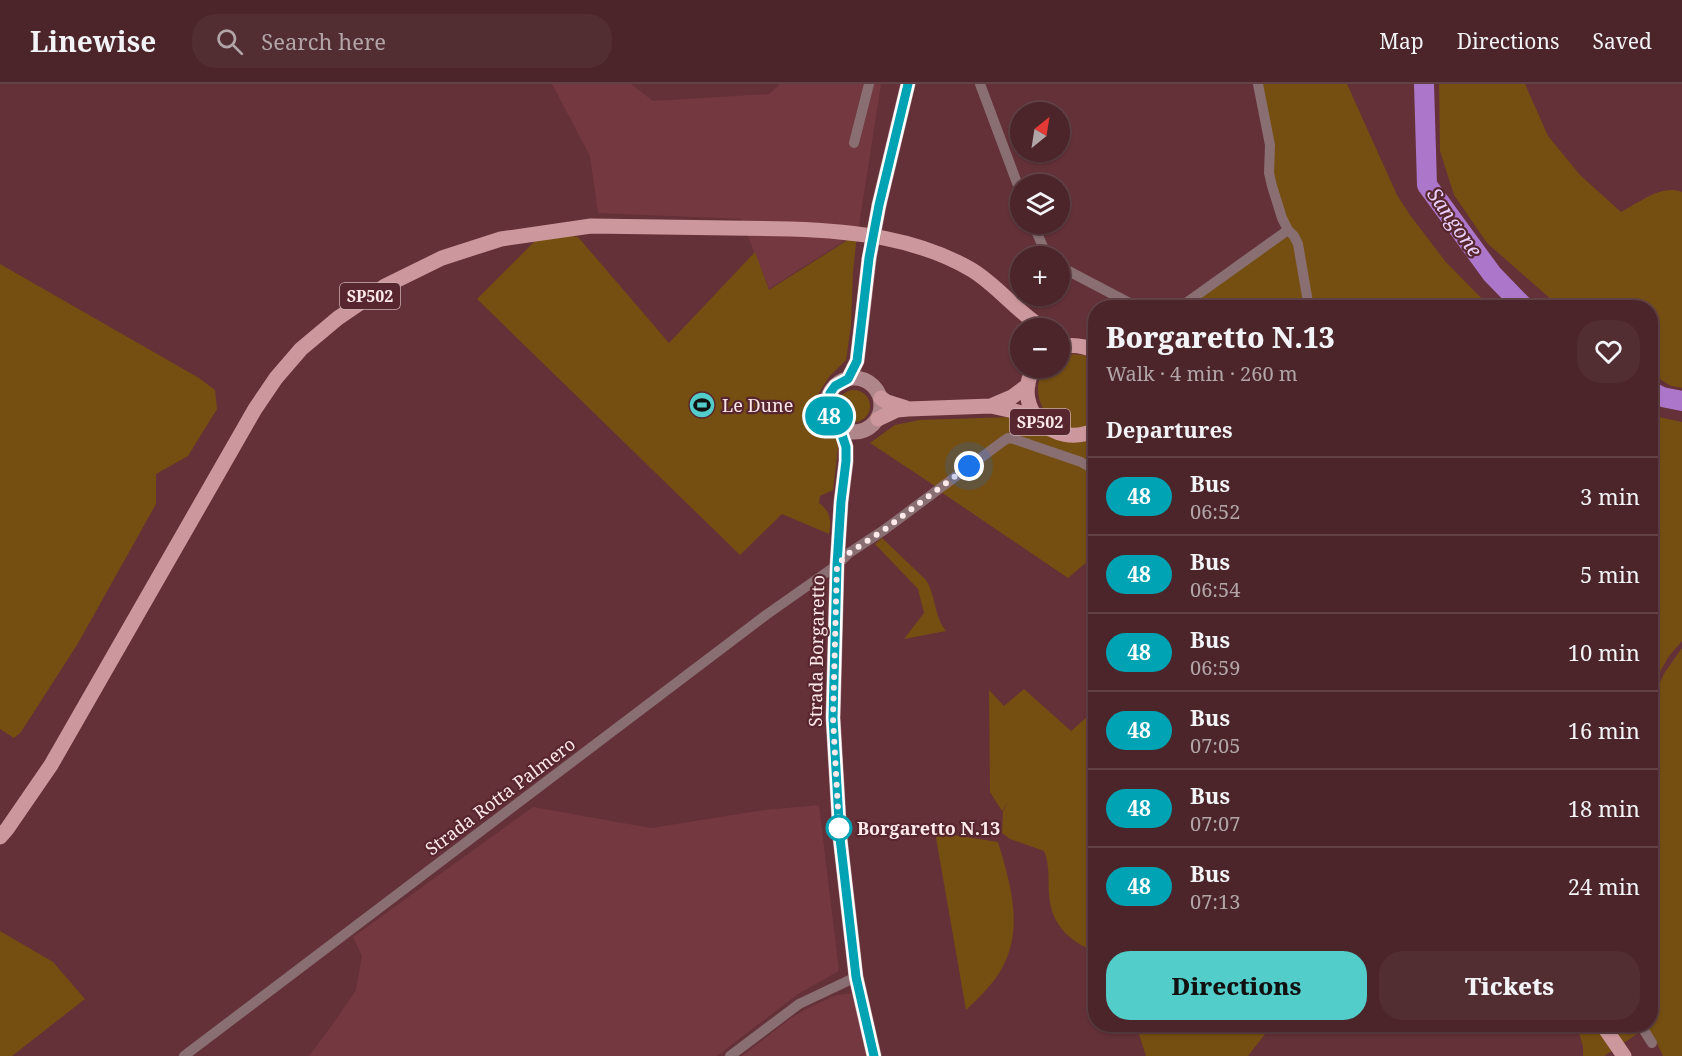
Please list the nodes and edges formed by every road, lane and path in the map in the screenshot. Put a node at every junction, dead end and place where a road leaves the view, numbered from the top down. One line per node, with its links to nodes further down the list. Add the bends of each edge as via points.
1 (869, 84): 5 (street)
2 (908, 84): 18 (street, bridge, via 869,258)
3 (980, 84): 6 (street)
4 (1258, 84): 7 (street, via 1270,145 1269,172)
5 (854, 143)
6 (1014, 174)
7 (1288, 230): 11 (street); 12 (street, via 1298,244)
8 (1070, 272): 10 (street)
9 (1003, 294): 13 (main road, SP502); 14 (main road, SP502); 33 (main road, SP502, via 973,271 903,242 822,230 705,227 591,226 501,239 442,258 385,286 301,349 276,378 51,765)
10 (1123, 300)
11 (1190, 300)
12 (1308, 300)
13 (1021, 318)
14 (1031, 318)
15 (1070, 345): 16 (main road)
16 (1088, 349)
17 (1030, 378): 19 (main road, SP502)
18 (855, 379): 20 (street, via 872,384); 25 (street, via 835,386 827,402 830,416)
19 (1028, 385): 21 (main road); 24 (main road, SP502, via 1032,411)
20 (880, 398): 22 (main road); 23 (street)
21 (991, 406): 22 (main road); 24 (main road, via 1018,412)
22 (908, 409): 23 (main road)
23 (878, 419): 26 (street)
24 (1043, 425): 28 (main road, SP502)
25 (840, 429): 26 (street); 30 (street, Strada Borgaretto)
26 (861, 432): 30 (street, Strada Borgaretto)
27 (1088, 433): 28 (main road, SP502)
28 (1075, 436): 29 (main road, SP502)
29 (1088, 439)
30 (846, 461): 32 (street, Strada Borgaretto)
31 (1088, 466): 32 (street, Strada Rotta Palmero, via 1008,438)
32 (837, 565): 34 (street, Strada Borgaretto, via 833,718 840,838); 38 (street, Strada Rotta Palmero)
33 (0, 837)
34 (856, 977): 39 (street, via 799,1004); 40 (street, Strada Borgaretto)
35 (1608, 1032): 41 (main road)
36 (1645, 1032): 37 (street)
37 (1652, 1042)
38 (184, 1056)
39 (730, 1056)
40 (873, 1056)
41 (1624, 1056)

